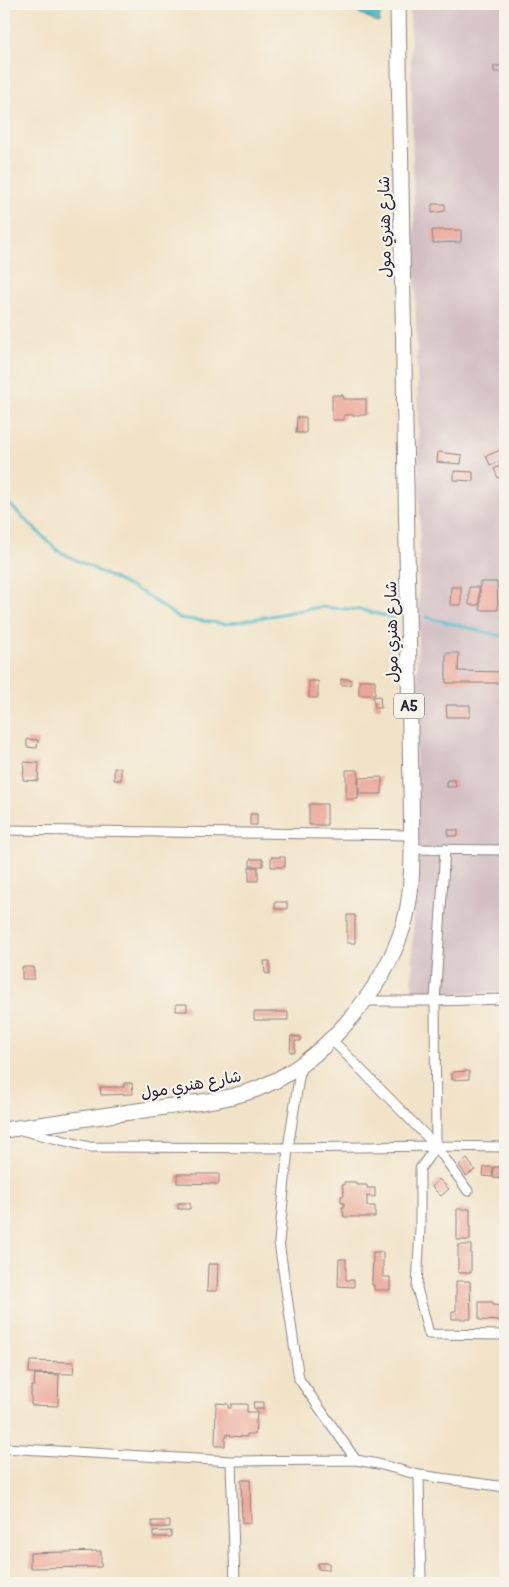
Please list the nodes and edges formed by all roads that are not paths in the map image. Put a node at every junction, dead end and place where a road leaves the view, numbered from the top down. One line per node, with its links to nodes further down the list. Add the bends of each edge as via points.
1 (398, 4): 3 (highway, شارع هنري مول / A5)
2 (4, 830): 3 (street)
3 (412, 842): 4 (street); 7 (highway, شارع هنري مول / A5, via 412,879 404,926 386,966)
4 (445, 849): 5 (street); 8 (street)
5 (505, 850)
6 (505, 999): 8 (street)
7 (364, 1001): 8 (street); 9 (highway, شارع هنري مول / A5)
8 (434, 1001): 12 (street)
9 (332, 1040): 10 (highway, شارع هنري مول / A5); 12 (street)
10 (302, 1065): 11 (highway, شارع هنري مول / A5, via 271,1083 230,1096); 14 (street)
11 (9, 1129): 14 (street, via 90,1147)
12 (436, 1146): 13 (street); 14 (street); 15 (street); 16 (street, via 420,1169 417,1288 429,1334)
13 (505, 1147)
14 (288, 1148): 18 (street, via 279,1242 299,1379)
15 (468, 1191)
16 (505, 1335)
17 (4, 1448): 19 (street)
18 (356, 1460): 19 (street); 20 (street)
19 (231, 1461): 22 (street)
20 (419, 1475): 21 (street); 23 (street)
21 (505, 1487)
22 (235, 1583)
23 (421, 1583)

